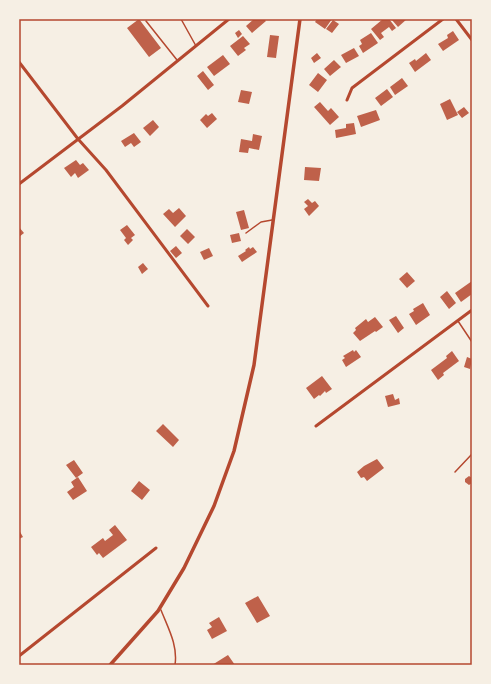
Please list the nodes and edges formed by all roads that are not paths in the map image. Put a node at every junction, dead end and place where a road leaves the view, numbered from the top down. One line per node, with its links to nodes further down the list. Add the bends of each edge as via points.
1 (181, 19): 8 (lane)
2 (229, 19): 8 (street)
3 (300, 19): 14 (street)
4 (443, 19): 11 (street, via 352,88)
5 (456, 19): 7 (street)
6 (146, 21): 9 (lane)
7 (472, 40)
8 (196, 46): 9 (street)
9 (178, 61): 12 (street)
10 (19, 62): 12 (street)
11 (347, 100)
12 (78, 139): 13 (street); 16 (street, via 106,170)
13 (19, 184)
14 (274, 220): 15 (lane, via 261,222); 24 (street, via 254,364 234,451 214,506 184,568)
15 (246, 234)
16 (208, 306)
17 (472, 310): 18 (street)
18 (458, 321): 19 (lane); 20 (street)
19 (472, 342)
20 (316, 426)
21 (472, 454): 22 (lane)
22 (455, 472)
23 (156, 548): 25 (street)
24 (160, 608): 26 (street); 27 (lane, via 175,644)
25 (19, 656)
26 (110, 665)
27 (174, 665)

